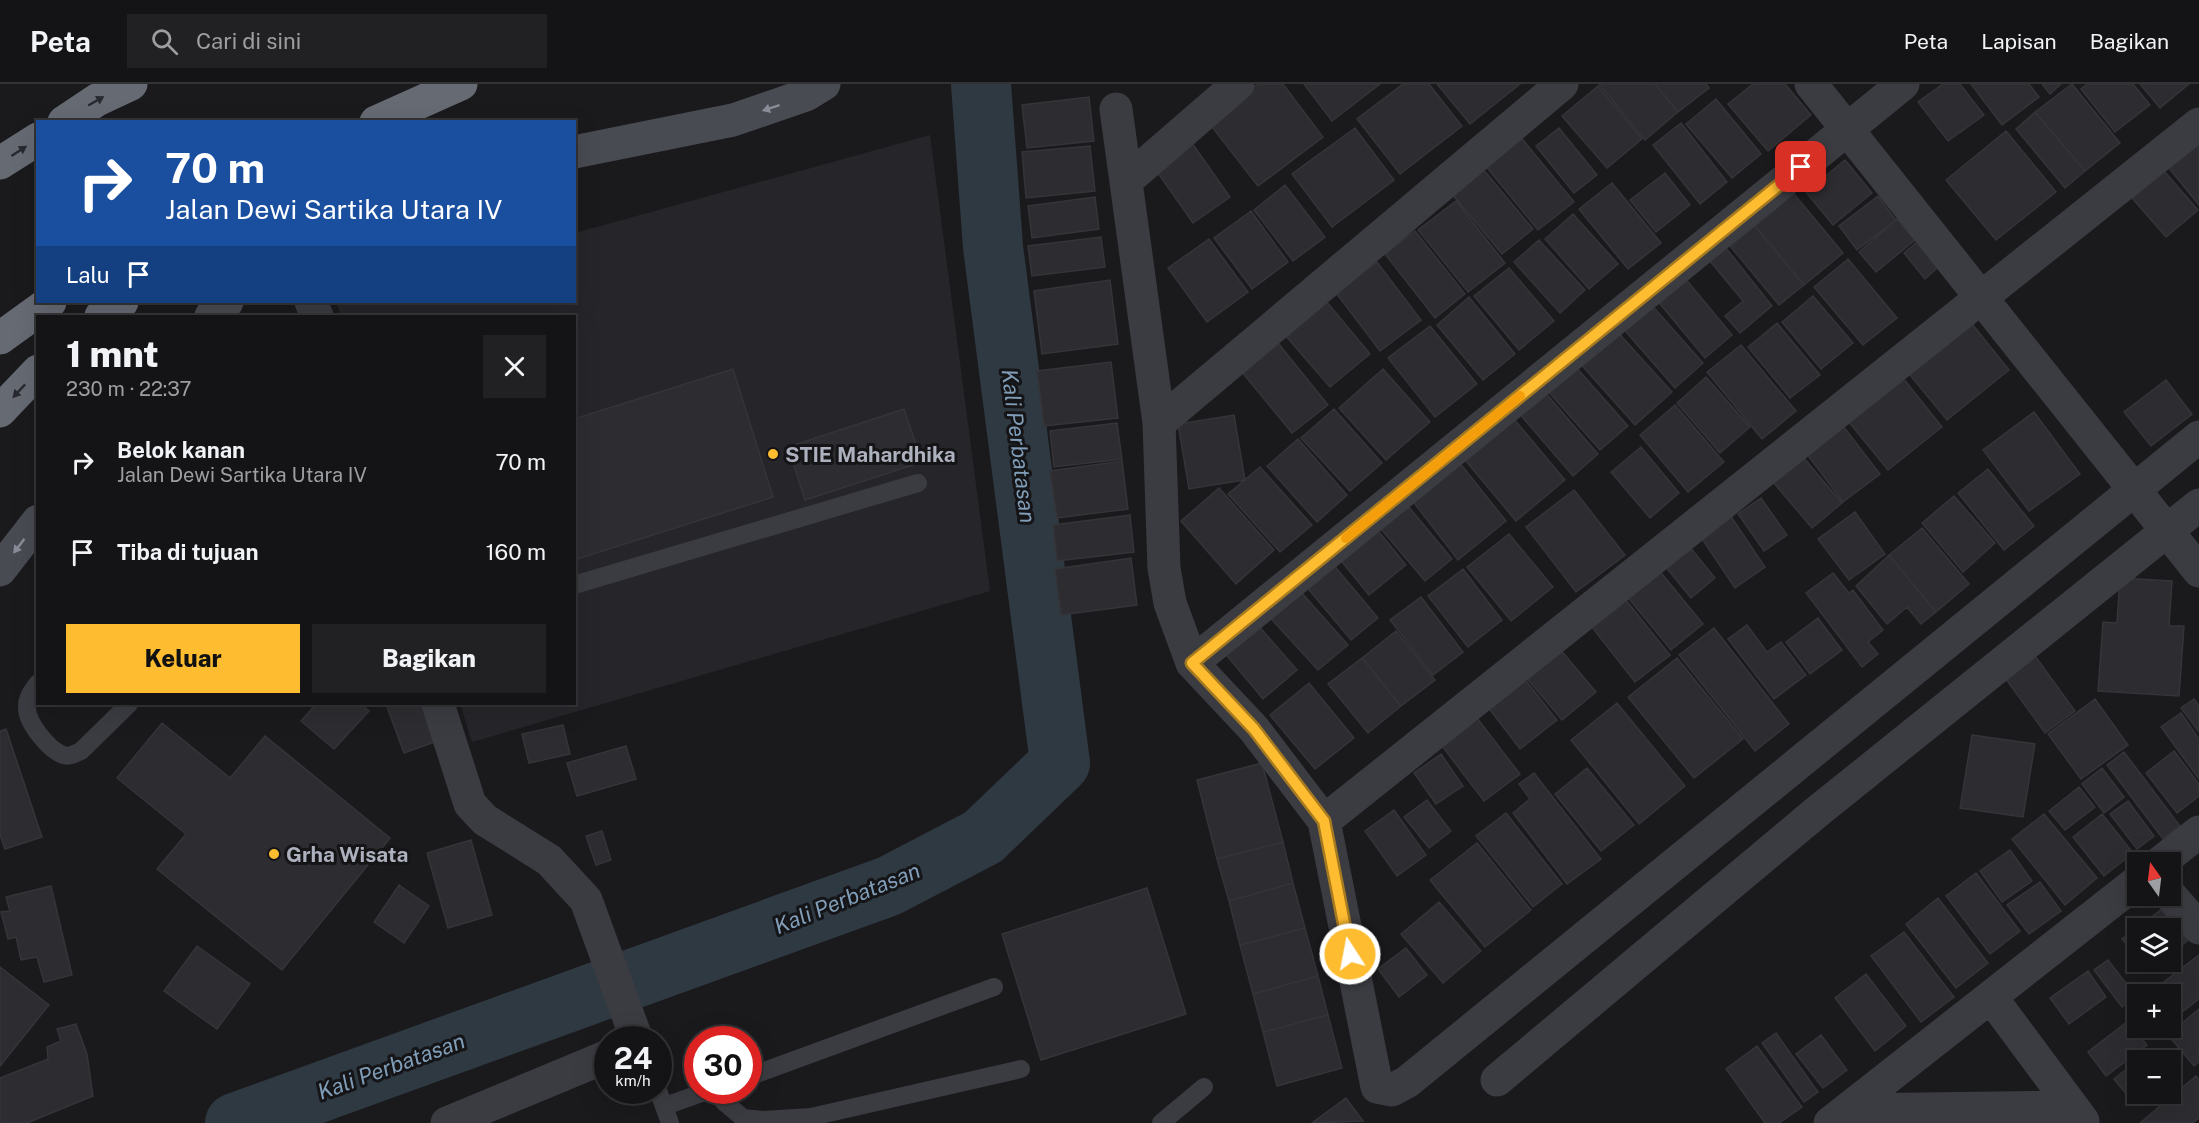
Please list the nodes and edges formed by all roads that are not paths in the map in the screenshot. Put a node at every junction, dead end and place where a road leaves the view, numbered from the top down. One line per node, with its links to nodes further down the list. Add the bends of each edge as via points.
1 (131, 84): 10 (highway, one-way to 1)
2 (461, 84): 9 (highway)
3 (824, 84): 14 (street, one-way to 14, via 806,95 733,120)
4 (1238, 84): 16 (street)
5 (1562, 84): 26 (street)
6 (1812, 84): 12 (street)
7 (1902, 84): 12 (street)
8 (1116, 109): 16 (street)
9 (383, 119)
10 (67, 120)
11 (2199, 124): 17 (street)
12 (1847, 129): 17 (street); 36 (street)
13 (36, 140): 15 (highway, one-way to 13)
14 (576, 152)
15 (0, 163)
16 (1126, 181): 26 (street)
17 (1981, 297): 29 (street); 40 (street)
18 (49, 303): 23 (highway)
19 (120, 303): 21 (highway)
20 (226, 303): 22 (street)
21 (102, 315)
22 (212, 315)
23 (0, 338)
24 (36, 373): 25 (highway, one-way to 25)
25 (0, 411)
26 (1159, 423): 36 (street, via 1164,568 1170,603)
27 (2199, 437): 29 (street)
28 (918, 483): 35 (lane)
29 (2135, 490): 32 (street); 40 (street, via 1392,1090 1377,1087)
30 (2199, 505): 32 (street)
31 (36, 524): 33 (street, one-way to 33)
32 (2166, 530): 34 (street); 52 (street, via 1818,811)
33 (0, 570)
34 (2199, 571)
35 (576, 584)
36 (1192, 663): 40 (street, via 1254,729)
37 (36, 685): 38 (lane, via 29,694 30,723 62,755 81,751)
38 (128, 705)
39 (438, 705): 48 (street, via 470,804 485,820 549,860 586,900)
40 (1324, 821)
41 (2199, 832): 42 (street)
42 (2174, 852)
43 (2127, 890): 47 (street)
44 (2180, 906): 45 (street)
45 (2199, 928)
46 (994, 987): 51 (lane)
47 (1991, 997): 57 (street); 58 (street)
48 (632, 1025)
49 (594, 1062): 59 (street)
50 (1021, 1069): 55 (lane, via 811,1117 743,1118)
51 (762, 1072)
52 (1497, 1080)
53 (1204, 1088): 60 (lane)
54 (684, 1099): 56 (lane)
55 (726, 1104)
56 (664, 1106)
57 (2078, 1115): 58 (street)
58 (1839, 1116)
59 (447, 1123)
60 (1161, 1123)

